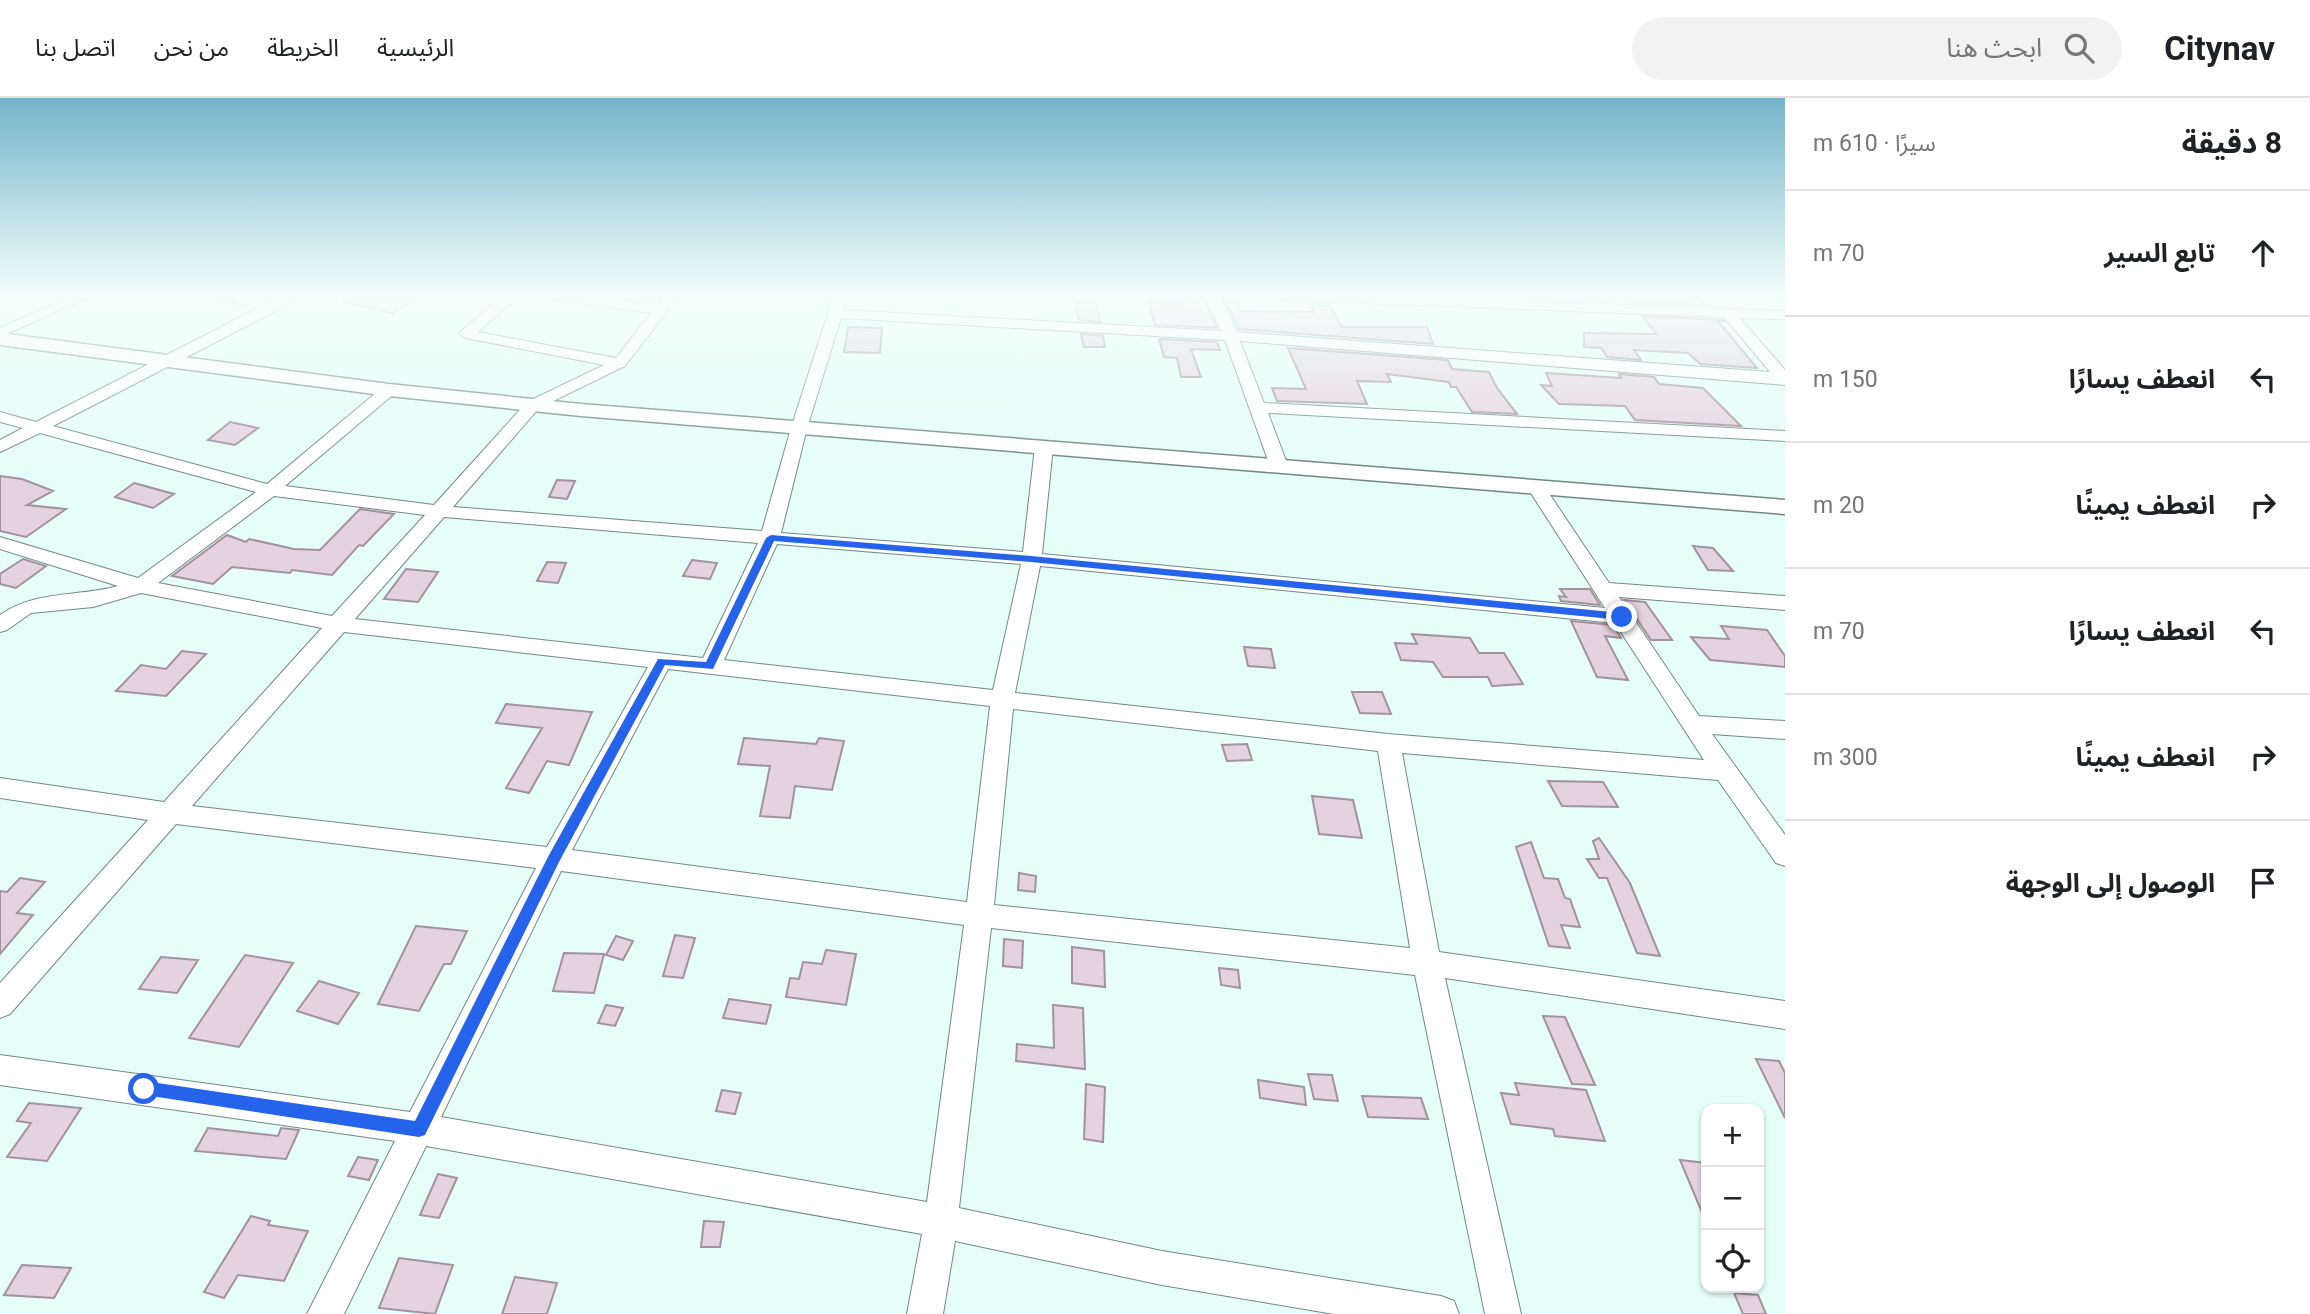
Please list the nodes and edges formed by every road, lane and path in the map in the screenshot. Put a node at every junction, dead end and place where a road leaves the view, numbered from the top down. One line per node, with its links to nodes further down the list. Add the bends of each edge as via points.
1 (97, 352): 9 (street)
2 (186, 352): 9 (street)
3 (560, 352): 10 (street)
4 (628, 352): 10 (street)
5 (825, 352): 17 (street)
6 (1237, 352): 14 (street)
7 (1438, 352): 11 (street)
8 (1761, 352): 11 (street)
9 (168, 361): 12 (street); 16 (street)
10 (620, 363): 13 (street)
11 (1784, 378)
12 (388, 390): 13 (street); 23 (street)
13 (533, 405): 17 (street); 25 (street)
14 (1256, 407): 18 (street); 21 (street)
15 (0, 416): 16 (street)
16 (42, 428): 19 (street); 23 (street)
17 (799, 428): 20 (street); 26 (street)
18 (1785, 436)
19 (0, 447)
20 (1044, 447): 21 (street); 28 (street)
21 (1279, 466): 22 (street)
22 (1536, 487): 24 (street); 30 (street)
23 (270, 490): 25 (street); 29 (street)
24 (1785, 507)
25 (439, 510): 26 (street); 33 (street)
26 (771, 538): 28 (street); 36 (street)
27 (0, 542): 29 (street)
28 (1031, 559): 32 (street); 37 (street)
29 (141, 586): 33 (street); 34 (street, via 93,600 24,608)
30 (1604, 589): 31 (street); 32 (street)
31 (1785, 604)
32 (1622, 617): 38 (street)
33 (335, 624): 35 (street); 43 (street)
34 (0, 625)
35 (662, 661): 36 (street); 45 (street)
36 (710, 666): 37 (street)
37 (1002, 701): 40 (street); 46 (street)
38 (1692, 724): 39 (street); 41 (street)
39 (1785, 730)
40 (1388, 743): 41 (street); 47 (street)
41 (1727, 771): 44 (street)
42 (0, 788): 43 (street)
43 (167, 813): 45 (street); 48 (street)
44 (1785, 855)
45 (554, 859): 46 (street); 51 (street)
46 (979, 915): 47 (street); 52 (street)
47 (1427, 963): 49 (street); 56 (street)
48 (0, 1004)
49 (1785, 1015)
50 (0, 1070): 51 (street)
51 (419, 1129): 52 (street); 53 (street)
52 (941, 1221): 54 (street); 55 (street, via 1162,1268)
53 (326, 1314)
54 (925, 1314)
55 (1441, 1314)
56 (1503, 1314)

